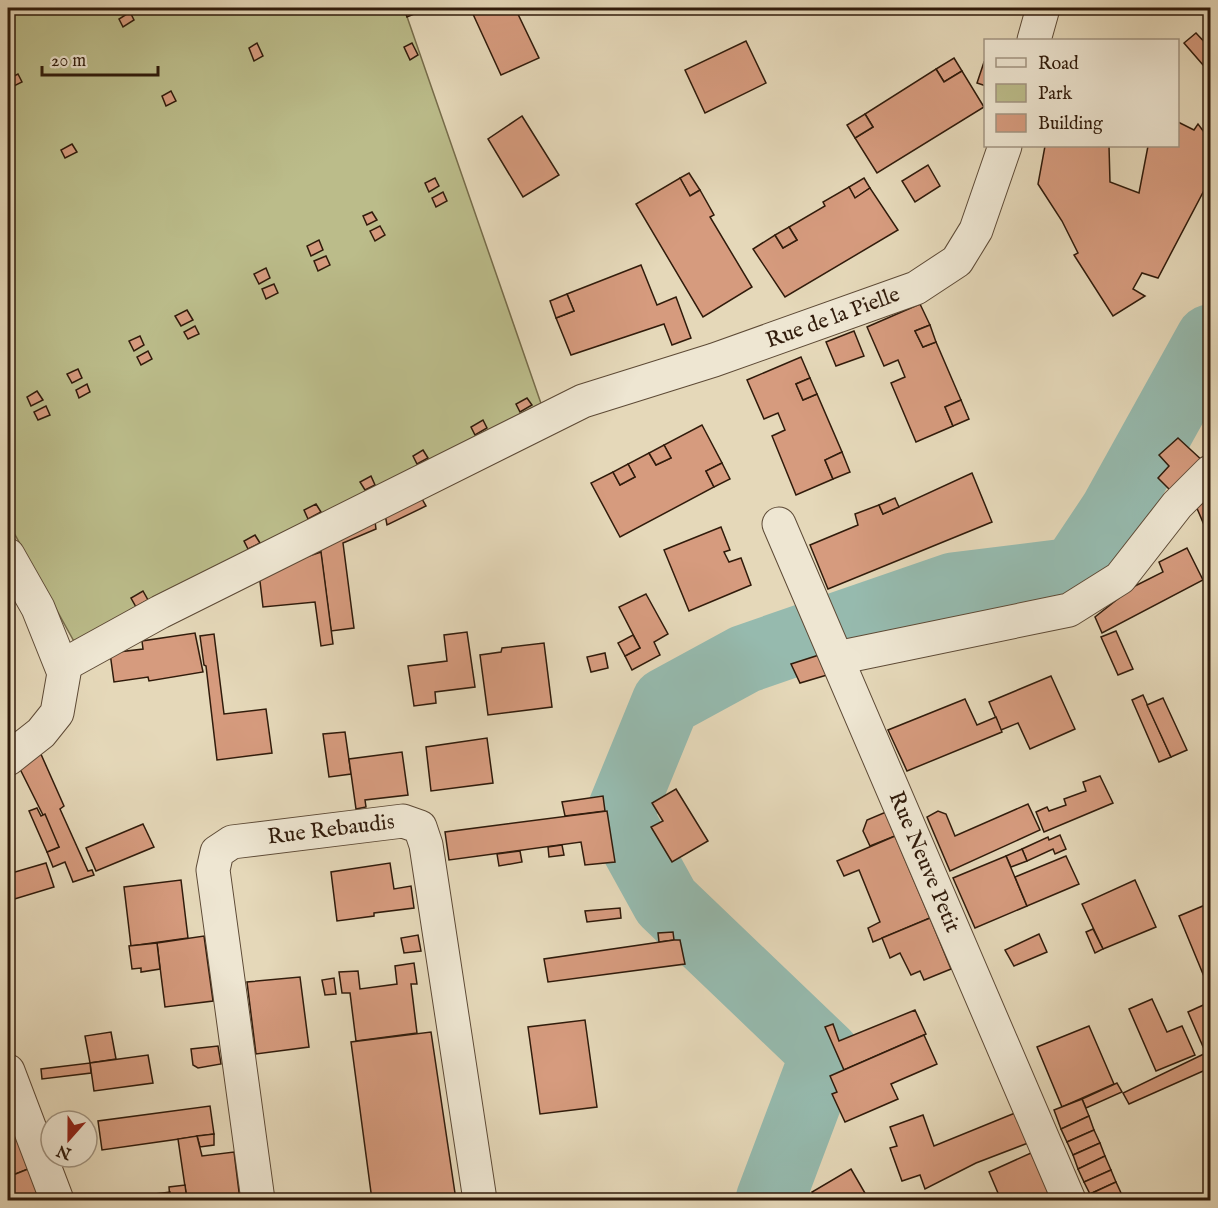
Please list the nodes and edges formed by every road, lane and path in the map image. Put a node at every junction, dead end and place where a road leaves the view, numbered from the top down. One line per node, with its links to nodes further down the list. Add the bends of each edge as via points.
1 (1043, 8): 2 (street)
2 (1034, 39)
3 (1005, 147): 8 (street, Rue de la Pielle, via 976,230 957,261 916,288 714,360 583,401 160,612)
4 (1210, 472): 7 (street, via 1177,505 1120,578 1069,610)
5 (779, 524): 7 (street, Rue Neuve Petit)
6 (8, 555): 8 (street, via 38,608)
7 (835, 653): 14 (street, Rue Neuve Petit)
8 (62, 666): 9 (street, via 63,688 57,713 41,733)
9 (8, 759)
10 (8, 1071): 11 (street)
11 (57, 1200)
12 (258, 1200): 13 (street, Rue Rebaudis, via 213,870 217,852 232,842 403,821 420,827 426,845)
13 (480, 1200)
14 (1069, 1200)

